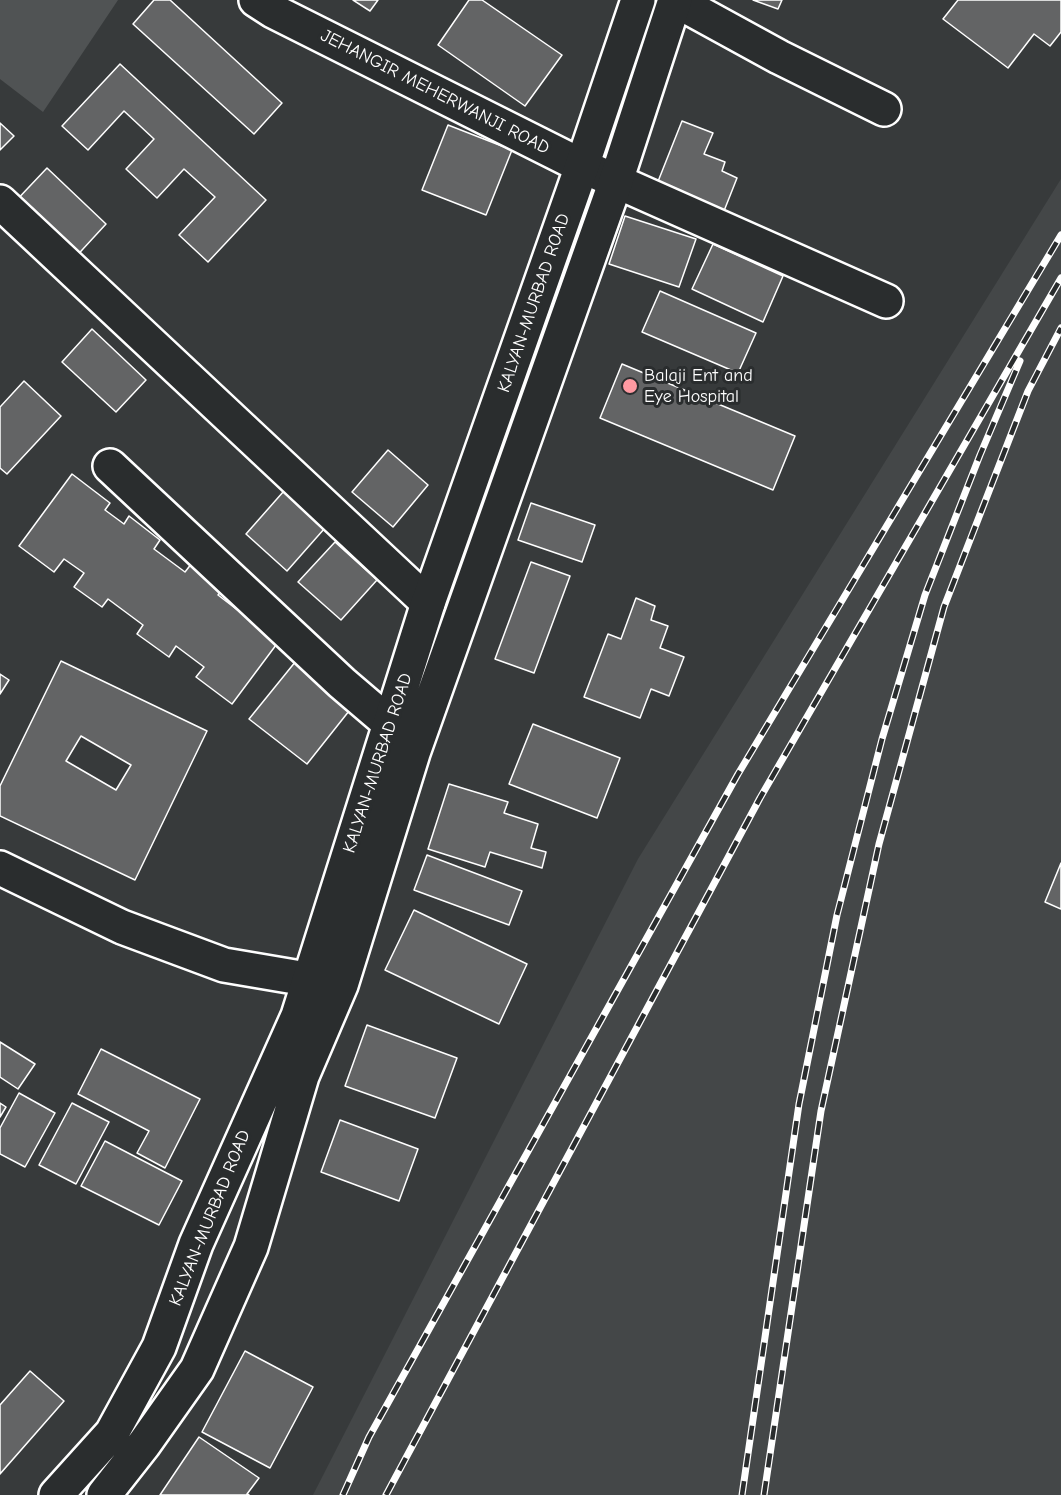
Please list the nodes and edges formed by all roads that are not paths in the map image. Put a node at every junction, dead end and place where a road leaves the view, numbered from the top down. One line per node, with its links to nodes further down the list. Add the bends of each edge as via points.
1 (256, 0): 5 (main road, JEHANGIR MEHERWANJI ROAD)
2 (638, 0): 5 (main road, KALYAN-MURBAD ROAD)
3 (675, 0): 4 (main road, via 814,76); 6 (main road, KALYAN-MURBAD ROAD)
4 (884, 109)
5 (582, 166): 6 (main road, JEHANGIR MEHERWANJI ROAD); 10 (main road, KALYAN-MURBAD ROAD)
6 (616, 181): 8 (main road, JEHANGIR MEHERWANJI ROAD); 11 (main road, KALYAN-MURBAD ROAD)
7 (0, 202): 10 (main road)
8 (886, 301)
9 (110, 466): 11 (main road, via 342,683)
10 (428, 603): 11 (main road, KALYAN-MURBAD ROAD)
11 (405, 729): 13 (main road, KALYAN-MURBAD ROAD); 14 (main road, KALYAN-MURBAD ROAD)
12 (0, 868): 13 (main road, via 122,927 224,965)
13 (308, 980): 14 (main road); 15 (main road, KALYAN-MURBAD ROAD, via 298,1016 196,1244 159,1347 112,1433)
14 (341, 985): 16 (main road, KALYAN-MURBAD ROAD, via 302,1076 251,1247 197,1369)
15 (56, 1495)
16 (104, 1495)

